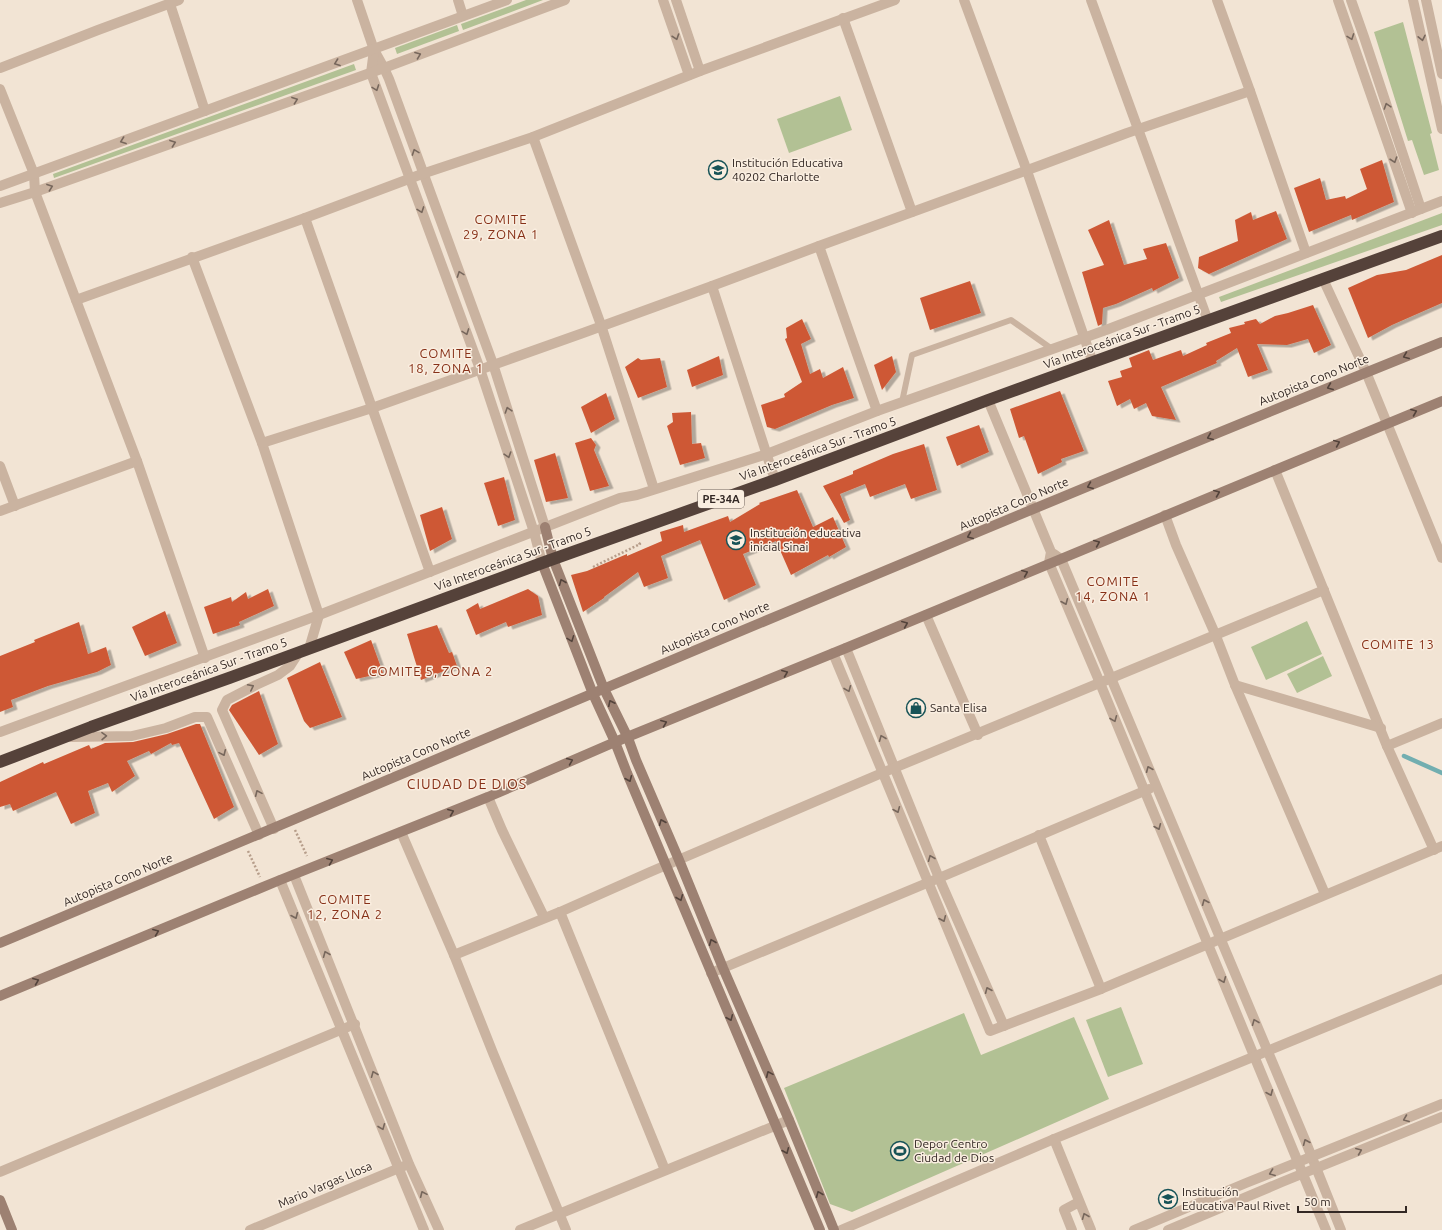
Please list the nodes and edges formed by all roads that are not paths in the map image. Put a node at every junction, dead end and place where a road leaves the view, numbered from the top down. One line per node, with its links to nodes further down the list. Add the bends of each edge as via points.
1 (357, 0): 18 (street)
2 (458, 0): 16 (street)
3 (507, 0): 16 (street)
4 (565, 0): 20 (street, one-way to 4)
5 (663, 0): 24 (street, one-way to 24)
6 (676, 0): 21 (street)
7 (894, 0): 17 (street)
8 (964, 0): 31 (street)
9 (1091, 0): 28 (street)
10 (1217, 0): 26 (street)
11 (1338, 0): 39 (street, one-way to 39)
12 (1351, 0): 39 (street, one-way to 12)
13 (1413, 0): 29 (street, one-way to 29)
14 (1426, 0): 23 (street)
15 (174, 2): 19 (street); 27 (street)
16 (463, 16): 18 (street)
17 (843, 18): 21 (street); 40 (street)
18 (374, 50): 20 (street); 22 (street); 27 (street, one-way to 27)
19 (0, 68)
20 (384, 68): 22 (street); 33 (street, one-way to 20)
21 (700, 71): 24 (street)
22 (371, 73): 34 (street, one-way to 34); 36 (street, one-way to 22)
23 (1442, 74)
24 (689, 75): 30 (street)
25 (0, 89): 32 (street)
26 (1250, 91): 28 (street); 44 (street)
27 (205, 111): 32 (street, one-way to 32)
28 (1138, 129): 31 (street); 48 (street)
29 (1442, 129)
30 (533, 138): 33 (street); 51 (street)
31 (1027, 171): 40 (street); 52 (street)
32 (34, 174): 35 (street); 36 (street)
33 (422, 174): 34 (street); 56 (street, one-way to 33)
34 (409, 178): 41 (street); 57 (street, one-way to 57)
35 (0, 186)
36 (35, 192): 38 (street); 49 (street)
37 (1442, 201): 39 (street)
38 (0, 203)
39 (1417, 211): 44 (street)
40 (912, 212): 43 (street)
41 (305, 218): 45 (street); 62 (street)
42 (1442, 236): 46 (highway, Vía Interoceánica Sur - Tramo 5 / PE-34A)
43 (819, 246): 47 (street); 63 (street)
44 (1306, 253): 48 (street)
45 (192, 257): 49 (street); 65 (street)
46 (1323, 279): 50 (highway, Vía Interoceánica Sur - Tramo 5 / PE-34A); 58 (street)
47 (712, 286): 51 (street); 66 (street)
48 (1199, 295): 50 (street); 52 (street)
49 (76, 300): 67 (street)
50 (1208, 321): 55 (highway, Vía Interoceánica Sur - Tramo 5 / PE-34A)
51 (601, 325): 56 (street); 71 (street)
52 (1085, 337): 54 (street); 55 (street)
53 (1442, 342): 58 (main road, Autopista Cono Norte, one-way to 58)
54 (1052, 349): 61 (street); 61 (lane, via 1011,320 926,350 912,355)
55 (1093, 363): 59 (highway, Vía Interoceánica Sur - Tramo 5 / PE-34A)
56 (493, 364): 57 (street); 76 (street, one-way to 56)
57 (480, 369): 62 (street); 77 (street, one-way to 77)
58 (1366, 372): 64 (street); 73 (main road, Autopista Cono Norte, one-way to 73)
59 (988, 400): 70 (highway, Vía Interoceánica Sur - Tramo 5 / PE-34A); 73 (street)
60 (1442, 400): 64 (main road, one-way to 60)
61 (902, 402): 63 (street)
62 (372, 408): 65 (street); 83 (street)
63 (877, 411): 66 (street)
64 (1386, 423): 69 (main road, one-way to 64); 80 (street)
65 (262, 443): 85 (street)
66 (767, 454): 70 (street); 71 (street)
67 (137, 461): 72 (street); 91 (street)
68 (0, 466): 72 (street)
69 (1275, 470): 75 (main road, one-way to 69); 84 (street)
70 (775, 480): 81 (highway, Vía Interoceánica Sur - Tramo 5 / PE-34A)
71 (654, 489): 76 (street, via 620,498)
72 (15, 506): 74 (street)
73 (1033, 510): 78 (street); 95 (main road, Autopista Cono Norte, one-way to 95)
74 (0, 511)
75 (1165, 515): 79 (main road, one-way to 75); 87 (street)
76 (545, 527): 77 (street); 81 (main road)
77 (534, 532): 81 (street); 83 (street)
78 (1051, 552): 79 (street); 82 (street)
79 (1061, 558): 82 (main road); 92 (street)
80 (1442, 558)
81 (547, 561): 89 (highway, Vía Interoceánica Sur - Tramo 5 / PE-34A); 95 (main road, one-way to 81); 96 (main road, one-way to 96)
82 (1049, 563): 86 (main road, one-way to 82); 93 (street, one-way to 93)
83 (430, 572): 85 (street)
84 (1324, 590): 87 (street); 98 (street)
85 (319, 615): 89 (street); 91 (street)
86 (926, 615): 88 (main road, one-way to 86); 100 (street)
87 (1216, 636): 92 (street); 94 (street)
88 (846, 648): 90 (main road); 106 (street, one-way to 88)
89 (304, 651): 101 (highway, Vía Interoceánica Sur - Tramo 5 / PE-34A); 111 (street, one-way to 89, via 222,710 227,700 278,675)
90 (833, 653): 102 (main road, one-way to 90); 107 (street, one-way to 107)
91 (205, 658): 99 (street)
92 (1110, 678): 93 (street); 108 (street, one-way to 92)
93 (1100, 683): 100 (street); 109 (street, one-way to 109)
94 (1235, 685): 98 (street); 122 (street)
95 (604, 689): 96 (main road, Autopista Cono Norte); 102 (main road, one-way to 95)
96 (593, 694): 103 (main road); 111 (main road, Autopista Cono Norte)
97 (1442, 723): 104 (street)
98 (1381, 728): 104 (street)
99 (0, 732)
100 (978, 735): 106 (street)
101 (65, 737): 105 (highway, Vía Interoceánica Sur - Tramo 5 / PE-34A); 113 (street, one-way to 113, via 132,736 166,728 195,717 207,717)
102 (628, 738): 103 (main road); 116 (main road, one-way to 102)
103 (615, 742): 110 (main road, one-way to 103); 117 (main road, one-way to 117)
104 (1387, 746): 115 (street)
105 (0, 762)
106 (894, 768): 107 (street); 119 (street, one-way to 106)
107 (882, 774): 116 (street); 121 (street, one-way to 121)
108 (1156, 785): 109 (street); 125 (street, one-way to 108)
109 (1143, 791): 114 (street); 127 (street, one-way to 127)
110 (488, 797): 112 (main road, one-way to 110); 124 (street)
111 (274, 829): 113 (main road, Autopista Cono Norte)
112 (401, 832): 118 (main road, one-way to 112); 128 (street)
113 (259, 835): 126 (main road, Autopista Cono Norte)
114 (1039, 835): 119 (street); 132 (street)
115 (1438, 848): 122 (street)
116 (679, 860): 117 (street); 129 (main road, one-way to 116)
117 (666, 866): 123 (street); 130 (main road, one-way to 130)
118 (294, 875): 120 (main road); 134 (street, one-way to 118)
119 (939, 878): 121 (street); 135 (street, one-way to 119)
120 (280, 880): 133 (main road, one-way to 120); 136 (street, one-way to 136)
121 (928, 883): 129 (street); 135 (street, one-way to 135, via 990,1031)
122 (1325, 894): 125 (street)
123 (560, 912): 124 (street); 149 (street)
124 (544, 918): 128 (street)
125 (1221, 938): 127 (street); 137 (street, one-way to 125)
126 (0, 943)
127 (1208, 944): 132 (street); 138 (street, one-way to 138)
128 (454, 955): 154 (street)
129 (723, 968): 130 (street); 141 (main road, one-way to 129)
130 (711, 973): 142 (main road, one-way to 142)
131 (1442, 979): 137 (street)
132 (1101, 989): 135 (street)
133 (0, 996)
134 (354, 1024): 136 (street); 146 (street, one-way to 134)
135 (1004, 1026)
136 (342, 1029): 147 (street, one-way to 147); 150 (street)
137 (1267, 1052): 138 (street); 144 (street, one-way to 137)
138 (1255, 1057): 143 (street); 145 (street, one-way to 145)
139 (1442, 1104): 144 (street, one-way to 144)
140 (1442, 1117): 148 (street, one-way to 140)
141 (789, 1120): 142 (street); 162 (main road, one-way to 141)
142 (775, 1125): 149 (street); 161 (main road, one-way to 161)
143 (1054, 1140): 153 (street); 163 (street)
144 (1312, 1157): 145 (street); 148 (street)
145 (1299, 1162): 151 (street); 166 (street, one-way to 166)
146 (409, 1164): 147 (street, Mario Vargas Llosa); 158 (street, one-way to 146)
147 (399, 1168): 156 (street, Mario Vargas Llosa); 157 (street)
148 (1317, 1168): 151 (street); 169 (street)
149 (665, 1170): 154 (street)
150 (0, 1172)
151 (1304, 1173): 167 (street); 168 (street)
152 (0, 1200): 155 (main road)
153 (1079, 1202): 164 (street, via 1064,1210); 165 (street, one-way to 153)
154 (560, 1214): 159 (street); 160 (street)
155 (12, 1230)
156 (250, 1230)
157 (424, 1230)
158 (439, 1230)
159 (520, 1230)
160 (566, 1230)
161 (820, 1230)
162 (834, 1230)
163 (841, 1230)
164 (1072, 1230)
165 (1091, 1230)
166 (1134, 1230)
167 (1168, 1230)
168 (1326, 1230)
169 (1341, 1230)

